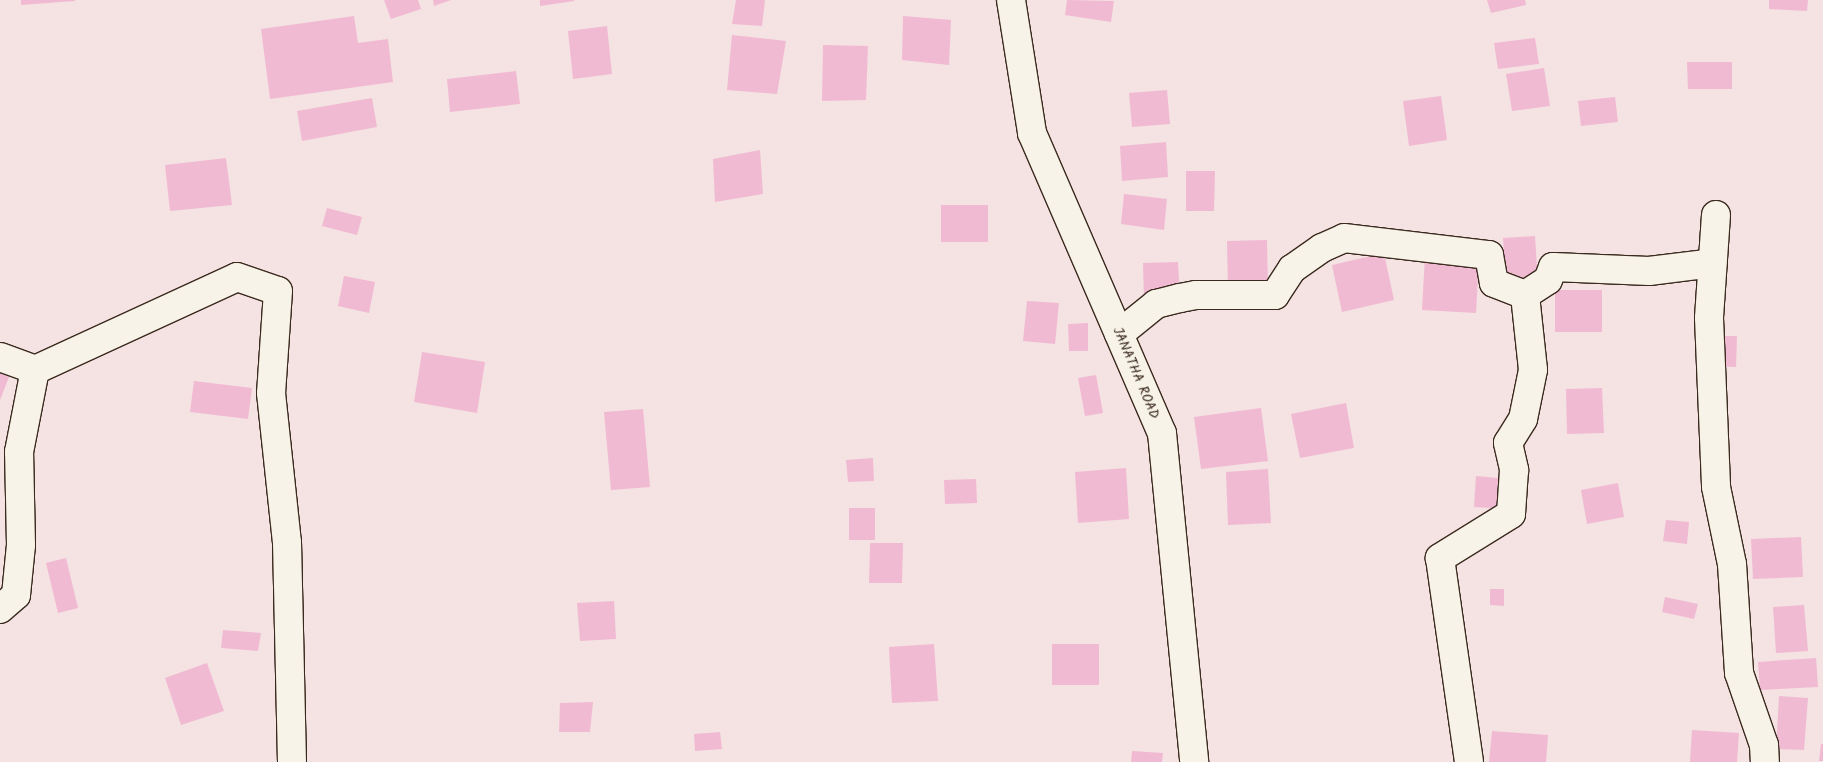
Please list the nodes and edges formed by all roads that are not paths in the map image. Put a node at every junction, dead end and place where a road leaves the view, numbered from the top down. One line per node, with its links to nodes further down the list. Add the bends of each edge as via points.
1 (1010, 0): 5 (street, JANATHA ROAD, via 1032,133)
2 (1716, 215): 3 (street)
3 (1712, 263): 4 (street, via 1649,271 1553,267 1548,280); 12 (street, via 1709,318 1716,487 1732,564 1739,673 1764,744)
4 (1525, 295): 5 (street, via 1494,283 1489,255 1344,238 1322,248 1292,269 1275,295 1196,295 1156,304); 11 (street, via 1533,370 1523,419 1508,444 1514,470 1511,514 1440,558)
5 (1119, 334): 10 (street, JANATHA ROAD, via 1162,433)
6 (0, 357): 7 (street)
7 (35, 370): 8 (street, via 19,452 21,545 16,595); 9 (street, via 237,278 278,291 271,393 287,542)
8 (0, 609)
9 (292, 762)
10 (1194, 762)
11 (1469, 762)
12 (1765, 762)

